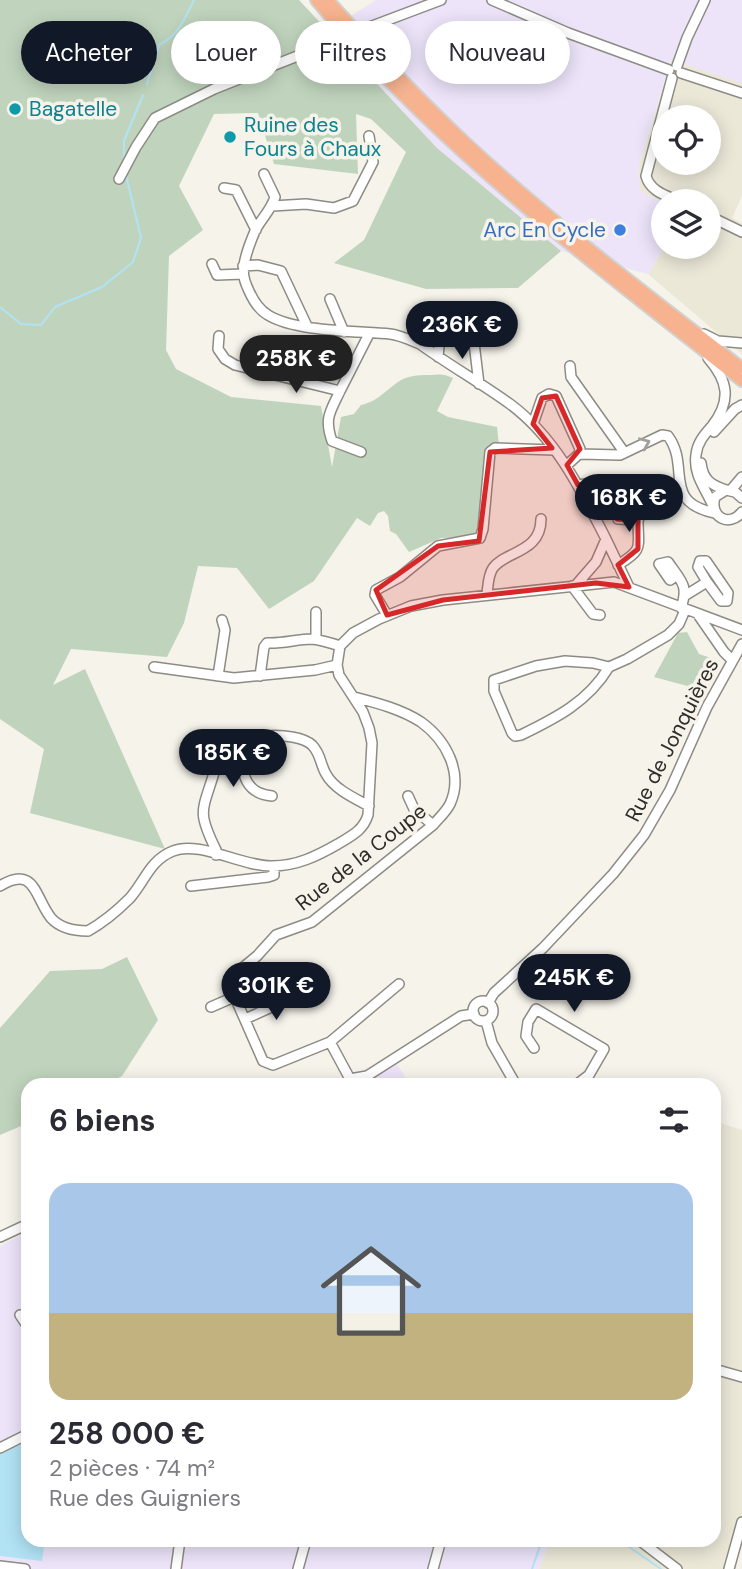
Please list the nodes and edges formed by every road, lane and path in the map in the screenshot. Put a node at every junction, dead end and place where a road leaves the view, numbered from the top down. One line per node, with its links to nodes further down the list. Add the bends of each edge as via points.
1 (316, 0): 26 (main road, via 400,93 479,169)
2 (328, 0): 21 (main road, via 394,73 482,158)
3 (441, 0): 10 (street, bridge, via 221,86 155,118)
4 (492, 0): 6 (street)
5 (705, 0): 6 (street)
6 (674, 72): 7 (street); 12 (street, via 646,176)
7 (742, 93)
8 (369, 136): 13 (street, via 373,162 353,201 334,208 292,203)
9 (264, 174): 13 (street, via 274,191)
10 (119, 179)
11 (224, 188): 15 (street, via 236,190)
12 (654, 189)
13 (272, 206): 15 (street)
14 (721, 222): 16 (street)
15 (256, 230): 18 (street)
16 (742, 232)
17 (212, 264): 18 (street, via 217,275)
18 (243, 270): 20 (street, via 255,303 265,314); 20 (street, via 258,265 281,271)
19 (330, 299): 22 (street)
20 (307, 326): 22 (street)
21 (692, 328): 25 (street, via 718,341); 29 (main road)
22 (344, 332): 23 (street)
23 (369, 334): 27 (street, via 405,337); 32 (street)
24 (219, 336): 32 (street, via 218,349 236,365)
25 (742, 343)
26 (697, 346): 30 (main road); 44 (street, via 716,368 726,391 718,418 700,440 696,454 698,478)
27 (438, 358): 31 (street); 31 (street, via 440,336 445,332 472,340)
28 (570, 366): 37 (street, via 571,377)
29 (742, 368)
30 (742, 381)
31 (479, 384): 34 (street)
32 (340, 391): 36 (street, via 327,418 332,441)
33 (742, 405): 42 (street, via 714,431 701,456 705,480)
34 (533, 424): 35 (street); 38 (street, via 542,398 556,396)
35 (554, 450): 39 (street); 59 (street, via 495,448 490,452 480,538 438,547 376,590)
36 (361, 452)
37 (624, 452): 38 (street); 44 (street, one-way to 44, via 668,436 687,501 697,509)
38 (579, 454): 39 (street)
39 (567, 465): 41 (street)
40 (742, 477): 42 (street)
41 (578, 485): 49 (street); 50 (street, via 608,481 613,485 618,519 638,520 636,554)
42 (729, 490): 43 (street); 44 (street, via 718,494)
43 (742, 498)
44 (714, 510): 47 (street, via 721,519)
45 (742, 512): 47 (street)
46 (541, 519): 55 (street, via 535,538 492,569)
47 (729, 520): 48 (street)
48 (742, 526)
49 (606, 539): 50 (street); 53 (street, via 596,562)
50 (618, 565): 54 (street)
51 (677, 575): 56 (street)
52 (707, 582): 56 (street)
53 (574, 585): 54 (street, via 614,582); 55 (street); 60 (street, via 593,614)
54 (629, 587): 57 (street)
55 (487, 594): 59 (street, via 411,606)
56 (686, 595): 57 (street)
57 (683, 609): 61 (street); 70 (street, via 668,635)
58 (316, 612): 64 (street)
59 (387, 615): 66 (street)
60 (600, 615)
61 (698, 615): 63 (street); 67 (street)
62 (222, 620): 71 (street, via 225,630)
63 (742, 630)
64 (316, 639): 66 (street); 72 (street, via 267,643)
65 (742, 644): 67 (street, Rue de Jonquières)
66 (340, 646): 68 (street)
67 (732, 660): 86 (street, Rue de Jonquières, via 644,835 613,874)
68 (337, 665): 72 (street); 73 (street)
69 (154, 667): 71 (street)
70 (609, 667): 70 (street, via 565,661 536,666 494,680 494,691 512,733 521,735 562,715 584,698)
71 (218, 676): 72 (street)
72 (260, 676)
73 (354, 697): 77 (street, via 372,743); 78 (street, Rue de la Coupe, via 421,722 441,741 453,763 455,780 452,801)
74 (238, 741): 75 (street, via 246,782 259,795); 77 (street, via 295,736 311,744 330,781); 79 (street, via 221,752 202,815)
75 (272, 796)
76 (408, 796): 78 (street, via 414,809)
77 (369, 806): 80 (street, via 365,824 357,832 316,856)
78 (433, 825): 84 (street, Rue de la Coupe, via 312,922 276,936 234,975 230,986)
79 (216, 855): 80 (street); 81 (street, via 190,848 163,856 132,896 88,931 61,926 51,918 28,881 14,879)
80 (274, 866): 82 (street, via 274,875 268,877)
81 (0, 886)
82 (191, 886)
83 (399, 984): 91 (street)
84 (234, 997): 87 (street); 89 (street)
85 (294, 997): 89 (street)
86 (488, 1003): 88 (street, via 478,1003); 90 (street, via 493,1013)
87 (211, 1007)
88 (474, 1014): 90 (street); 94 (street, via 461,1016)
89 (245, 1019): 91 (street, via 263,1061 273,1065)
90 (486, 1021): 95 (street)
91 (330, 1042): 93 (street)
92 (534, 1048): 96 (street, via 526,1036 536,1009 604,1049)
93 (346, 1078)
94 (361, 1078)
95 (512, 1078)
96 (585, 1078)
97 (21, 1227): 98 (street)
98 (0, 1237)
99 (721, 1370): 100 (street)
100 (742, 1377)
101 (21, 1438): 102 (street)
102 (0, 1448)
103 (742, 1522): 114 (street)
104 (179, 1547): 110 (street)
105 (304, 1547): 111 (street)
106 (439, 1547): 112 (street)
107 (648, 1547): 113 (street)
108 (0, 1566): 109 (street)
109 (25, 1569)
110 (176, 1569)
111 (298, 1569)
112 (433, 1569)
113 (677, 1569)
114 (729, 1569)

